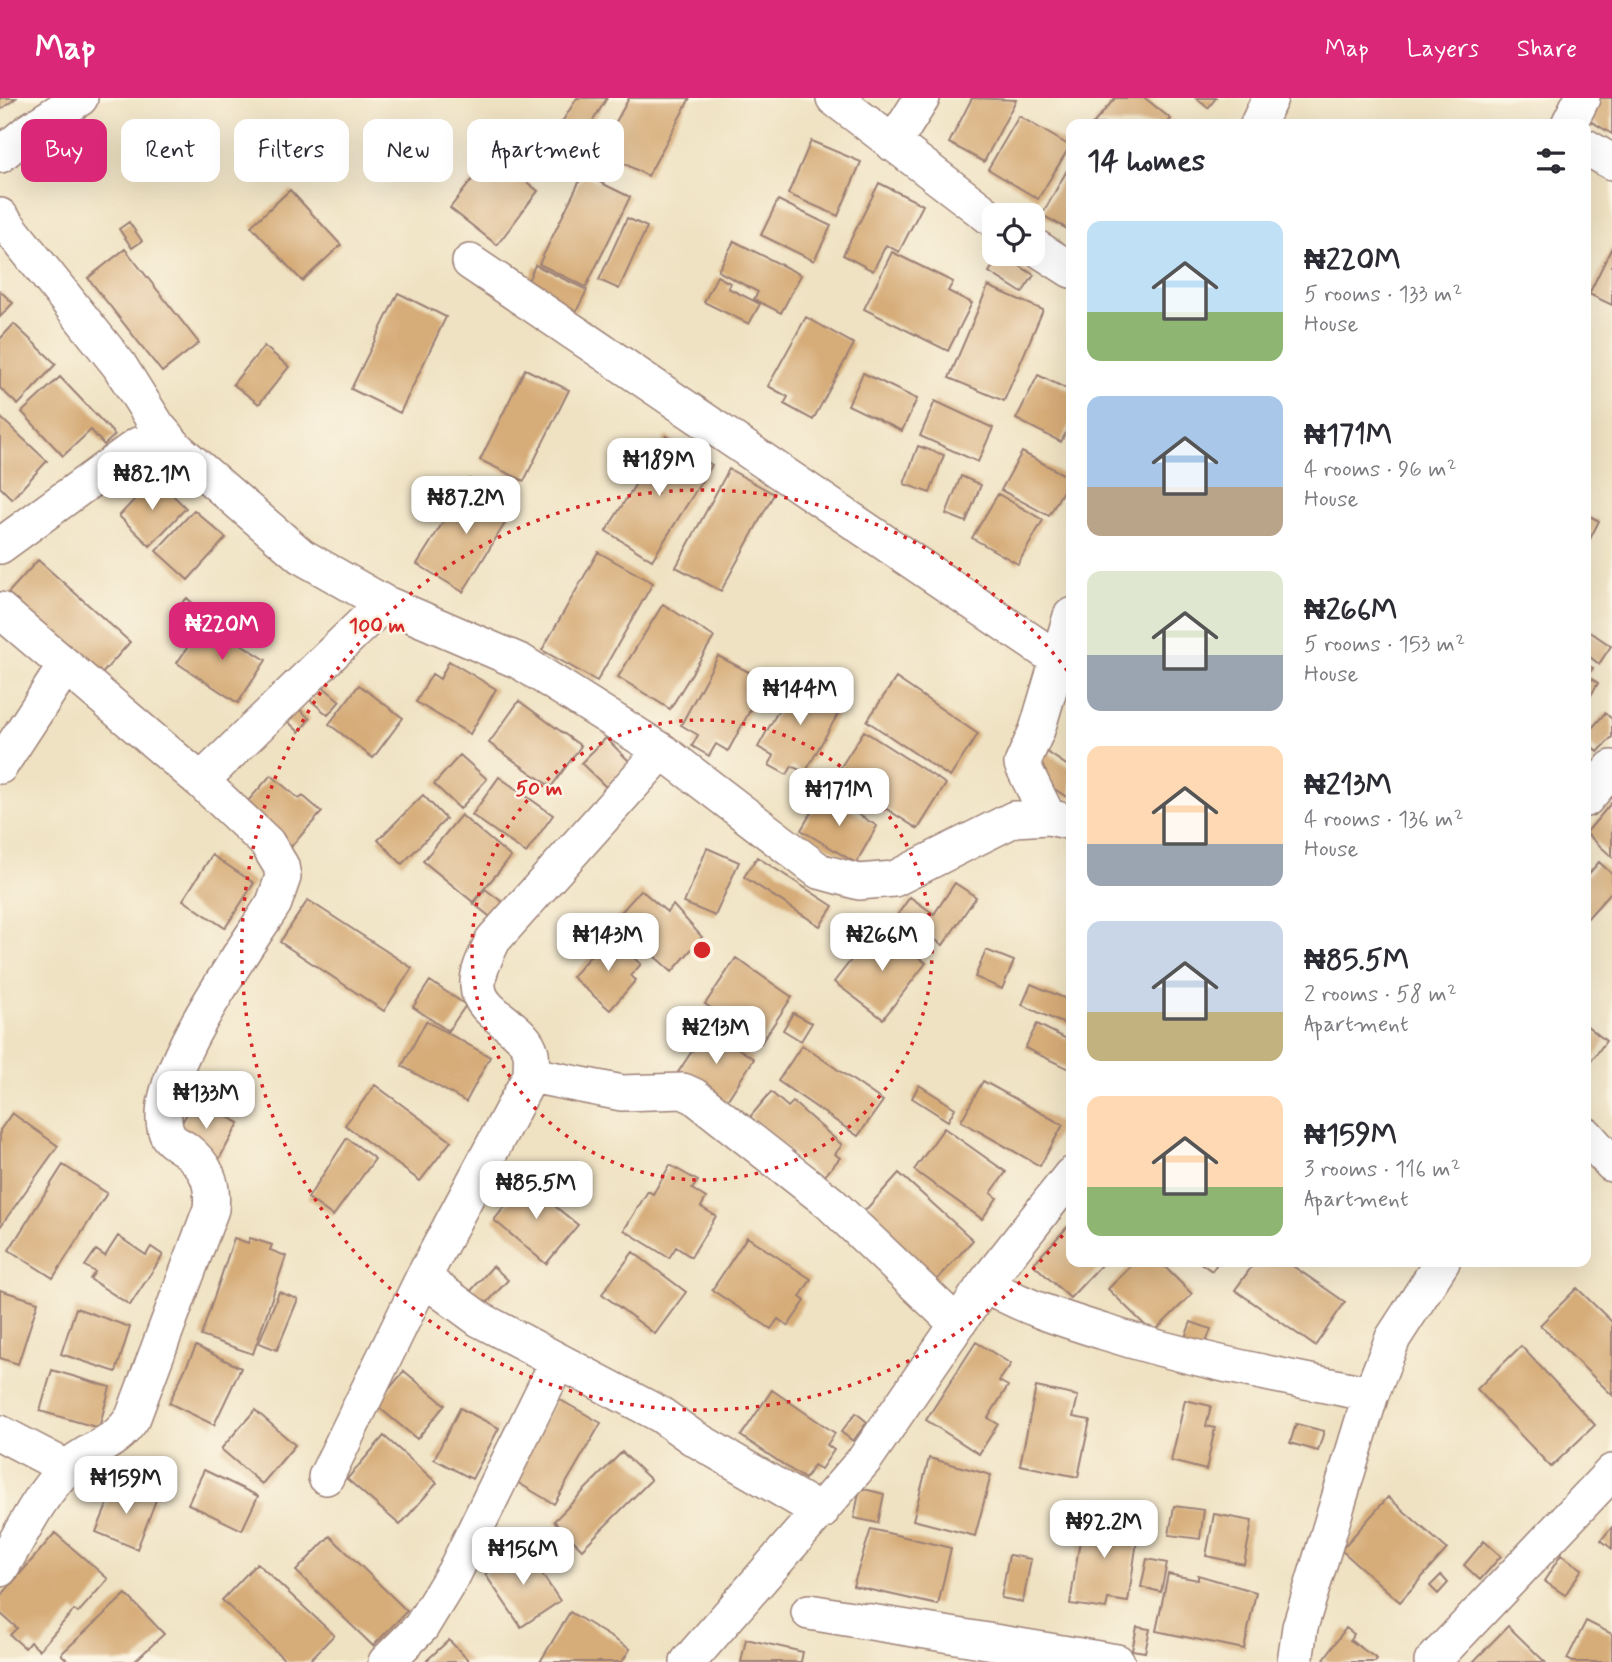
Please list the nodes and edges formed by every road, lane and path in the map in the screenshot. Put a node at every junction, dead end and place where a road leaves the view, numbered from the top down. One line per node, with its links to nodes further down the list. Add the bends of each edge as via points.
1 (80, 98): 10 (street)
2 (834, 98): 8 (street)
3 (922, 98): 8 (street)
4 (1270, 98): 6 (street)
5 (1582, 98): 7 (street)
6 (1260, 119)
7 (1572, 119)
8 (893, 144): 12 (street)
9 (1591, 150): 11 (street)
10 (0, 155)
11 (1612, 162)
12 (982, 211)
13 (0, 216): 17 (street, via 119,365)
14 (1045, 253): 16 (street)
15 (470, 262): 22 (street)
16 (1066, 267)
17 (178, 450): 18 (street, via 138,445); 19 (street, via 301,556)
18 (0, 546)
19 (384, 603): 24 (street, via 521,662); 27 (street)
20 (0, 610): 23 (street)
21 (1066, 631): 22 (street)
22 (1057, 659): 29 (street, via 1022,764)
23 (64, 668): 25 (street); 27 (street)
24 (662, 751): 29 (street, via 819,871 859,882 894,879 1014,819); 30 (street, via 493,940 479,973 477,989 484,1002 524,1039 531,1052)
25 (0, 766)
26 (1612, 768): 28 (street)
27 (201, 781): 41 (street, via 277,856 281,889 181,1052 167,1092 164,1122 169,1138 205,1169 213,1194 142,1396 119,1437)
28 (1591, 793)
29 (1059, 819)
30 (531, 1074): 35 (street); 37 (street, via 621,1093 683,1091 694,1096 829,1202)
31 (1591, 1141): 32 (street)
32 (1612, 1164)
33 (1066, 1181): 36 (street)
34 (1438, 1267): 39 (street, via 1393,1338)
35 (423, 1278): 38 (street, via 479,1319); 43 (street)
36 (985, 1284): 37 (street); 39 (street, via 1044,1313 1176,1355)
37 (957, 1324): 44 (street)
38 (557, 1363): 44 (street, via 661,1415); 48 (street, via 454,1573 421,1627)
39 (1371, 1394): 51 (street, via 1300,1627)
40 (0, 1433): 41 (street)
41 (67, 1468): 45 (street)
42 (1612, 1472): 52 (street)
43 (326, 1477)
44 (821, 1513): 49 (street)
45 (0, 1569)
46 (809, 1612): 47 (street)
47 (984, 1651): 50 (street)
48 (386, 1662)
49 (688, 1662)
50 (1117, 1662)
51 (1294, 1662)
52 (1432, 1662)

